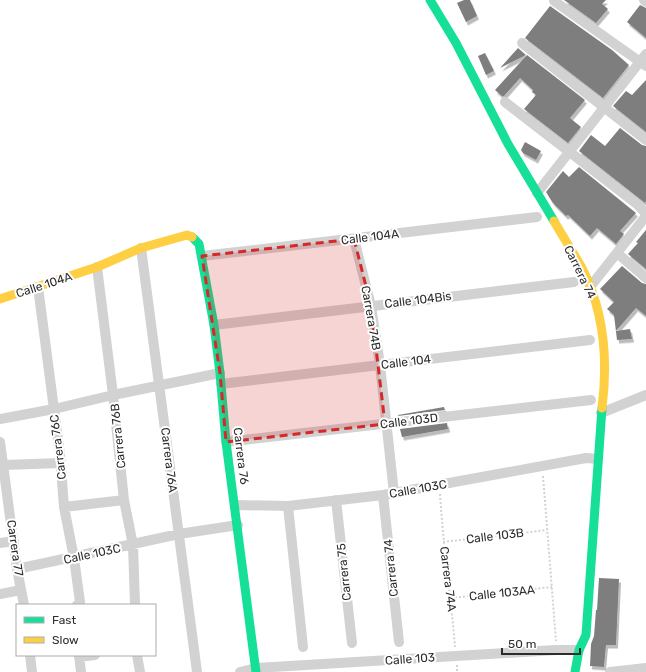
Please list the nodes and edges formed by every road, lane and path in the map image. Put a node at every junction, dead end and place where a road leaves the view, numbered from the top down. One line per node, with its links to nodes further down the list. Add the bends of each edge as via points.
1 (430, 0): 11 (street, Carrera 74)
2 (644, 0): 4 (street)
3 (554, 1): 6 (street)
4 (646, 2)
5 (522, 43): 8 (street)
6 (644, 61): 8 (street)
7 (505, 102): 10 (street)
8 (604, 107): 9 (street); 10 (street)
9 (646, 140)
10 (569, 152): 11 (street); 12 (street, via 637,204)
11 (537, 193): 23 (street, Carrera 74)
12 (646, 215): 17 (street)
13 (537, 217): 14 (street, Calle 104A)
14 (354, 239): 18 (street, Calle 104A); 25 (street, Carrera 74B)
15 (199, 244): 16 (street, Calle 104A, via 187,235); 18 (street, Carrera 76)
16 (140, 248): 19 (street, Calle 104A); 30 (street, Carrera 76A)
17 (617, 253): 20 (street); 23 (street)
18 (202, 256): 26 (street, Carrera 76)
19 (97, 267): 22 (street, Calle 104A); 31 (street, Carrera 76B)
20 (646, 278)
21 (574, 282): 25 (street, Calle 104Bis)
22 (38, 287): 24 (street, Calle 104A); 34 (street, Carrera 76C)
23 (590, 287): 35 (street, Carrera 74, via 604,342 606,383)
24 (0, 299)
25 (372, 306): 26 (street, Calle 104Bis); 28 (street, Carrera 74B)
26 (214, 325): 29 (street, Carrera 76)
27 (590, 340): 28 (street, Calle 104)
28 (380, 365): 29 (street, Calle 104); 37 (street, Carrera 74B)
29 (221, 379): 30 (street, Calle 104); 39 (street, Carrera 76)
30 (160, 386): 31 (street, Calle 104); 54 (street, Carrera 76A)
31 (113, 395): 34 (street, Calle 104); 47 (street, Carrera 76B)
32 (646, 395): 35 (street)
33 (591, 400): 37 (street, Calle 103D)
34 (54, 409): 36 (street, Calle 104); 41 (street, Carrera 76C)
35 (601, 413): 40 (street, Carrera 74)
36 (0, 419)
37 (385, 424): 39 (street, Calle 103D); 45 (street, Carrera 74B)
38 (0, 442): 42 (street, Carrera 77)
39 (226, 442): 49 (street, Carrera 76)
40 (598, 459): 43 (street, Calle 103C, via 586,458); 72 (street, Carrera 74, via 586,635)
41 (61, 463): 42 (street); 51 (street, Carrera 76C)
42 (4, 465): 55 (street, Carrera 77)
43 (542, 467): 44 (street, Calle 103C); 53 (path)
44 (439, 485): 45 (street, Calle 103C); 56 (path, Carrera 74A)
45 (394, 493): 46 (street, Calle 103C)
46 (383, 495): 48 (street, Calle 103C); 68 (street, Carrera 74)
47 (124, 500): 51 (street); 58 (street, Carrera 76B)
48 (336, 500): 50 (street, Calle 103C); 69 (street, Carrera 75)
49 (235, 505): 50 (street, Calle 103C); 52 (street, Carrera 76)
50 (288, 506): 70 (street)
51 (64, 507): 59 (street, Carrera 76C)
52 (238, 525): 54 (street, Calle 103C); 78 (street, Carrera 76)
53 (547, 530): 56 (path, Calle 103B); 61 (path)
54 (178, 534): 58 (street, Calle 103C); 83 (street, Carrera 76A)
55 (14, 541): 57 (street); 60 (street, Carrera 77)
56 (443, 542): 64 (path, Carrera 74A)
57 (0, 543)
58 (133, 545): 59 (street, Calle 103C); 67 (street, Carrera 76B)
59 (74, 558): 60 (street, Calle 103C); 66 (street, Carrera 76C, via 80,602)
60 (17, 569): 62 (street, Carrera 77)
61 (552, 587): 64 (path, Calle 103AA); 71 (path)
62 (21, 590): 63 (street); 65 (street, Carrera 77)
63 (0, 594)
64 (451, 598): 76 (path, Carrera 74A)
65 (24, 604)
66 (78, 604)
67 (135, 604)
68 (399, 642)
69 (352, 643)
70 (303, 647)
71 (556, 650): 72 (street, Calle 103); 76 (street, Calle 103)
72 (579, 650): 86 (street, Carrera 74)
73 (30, 656): 80 (street)
74 (79, 656): 81 (street)
75 (137, 656): 82 (street)
76 (456, 656): 78 (street, Calle 103); 85 (path, Carrera 74A)
77 (646, 668): 79 (street)
78 (256, 670): 84 (street, Calle 103)
79 (624, 671): 87 (street)
80 (32, 672)
81 (81, 672)
82 (140, 672)
83 (197, 672)
84 (240, 672)
85 (457, 672)
86 (575, 672)
87 (610, 672)

